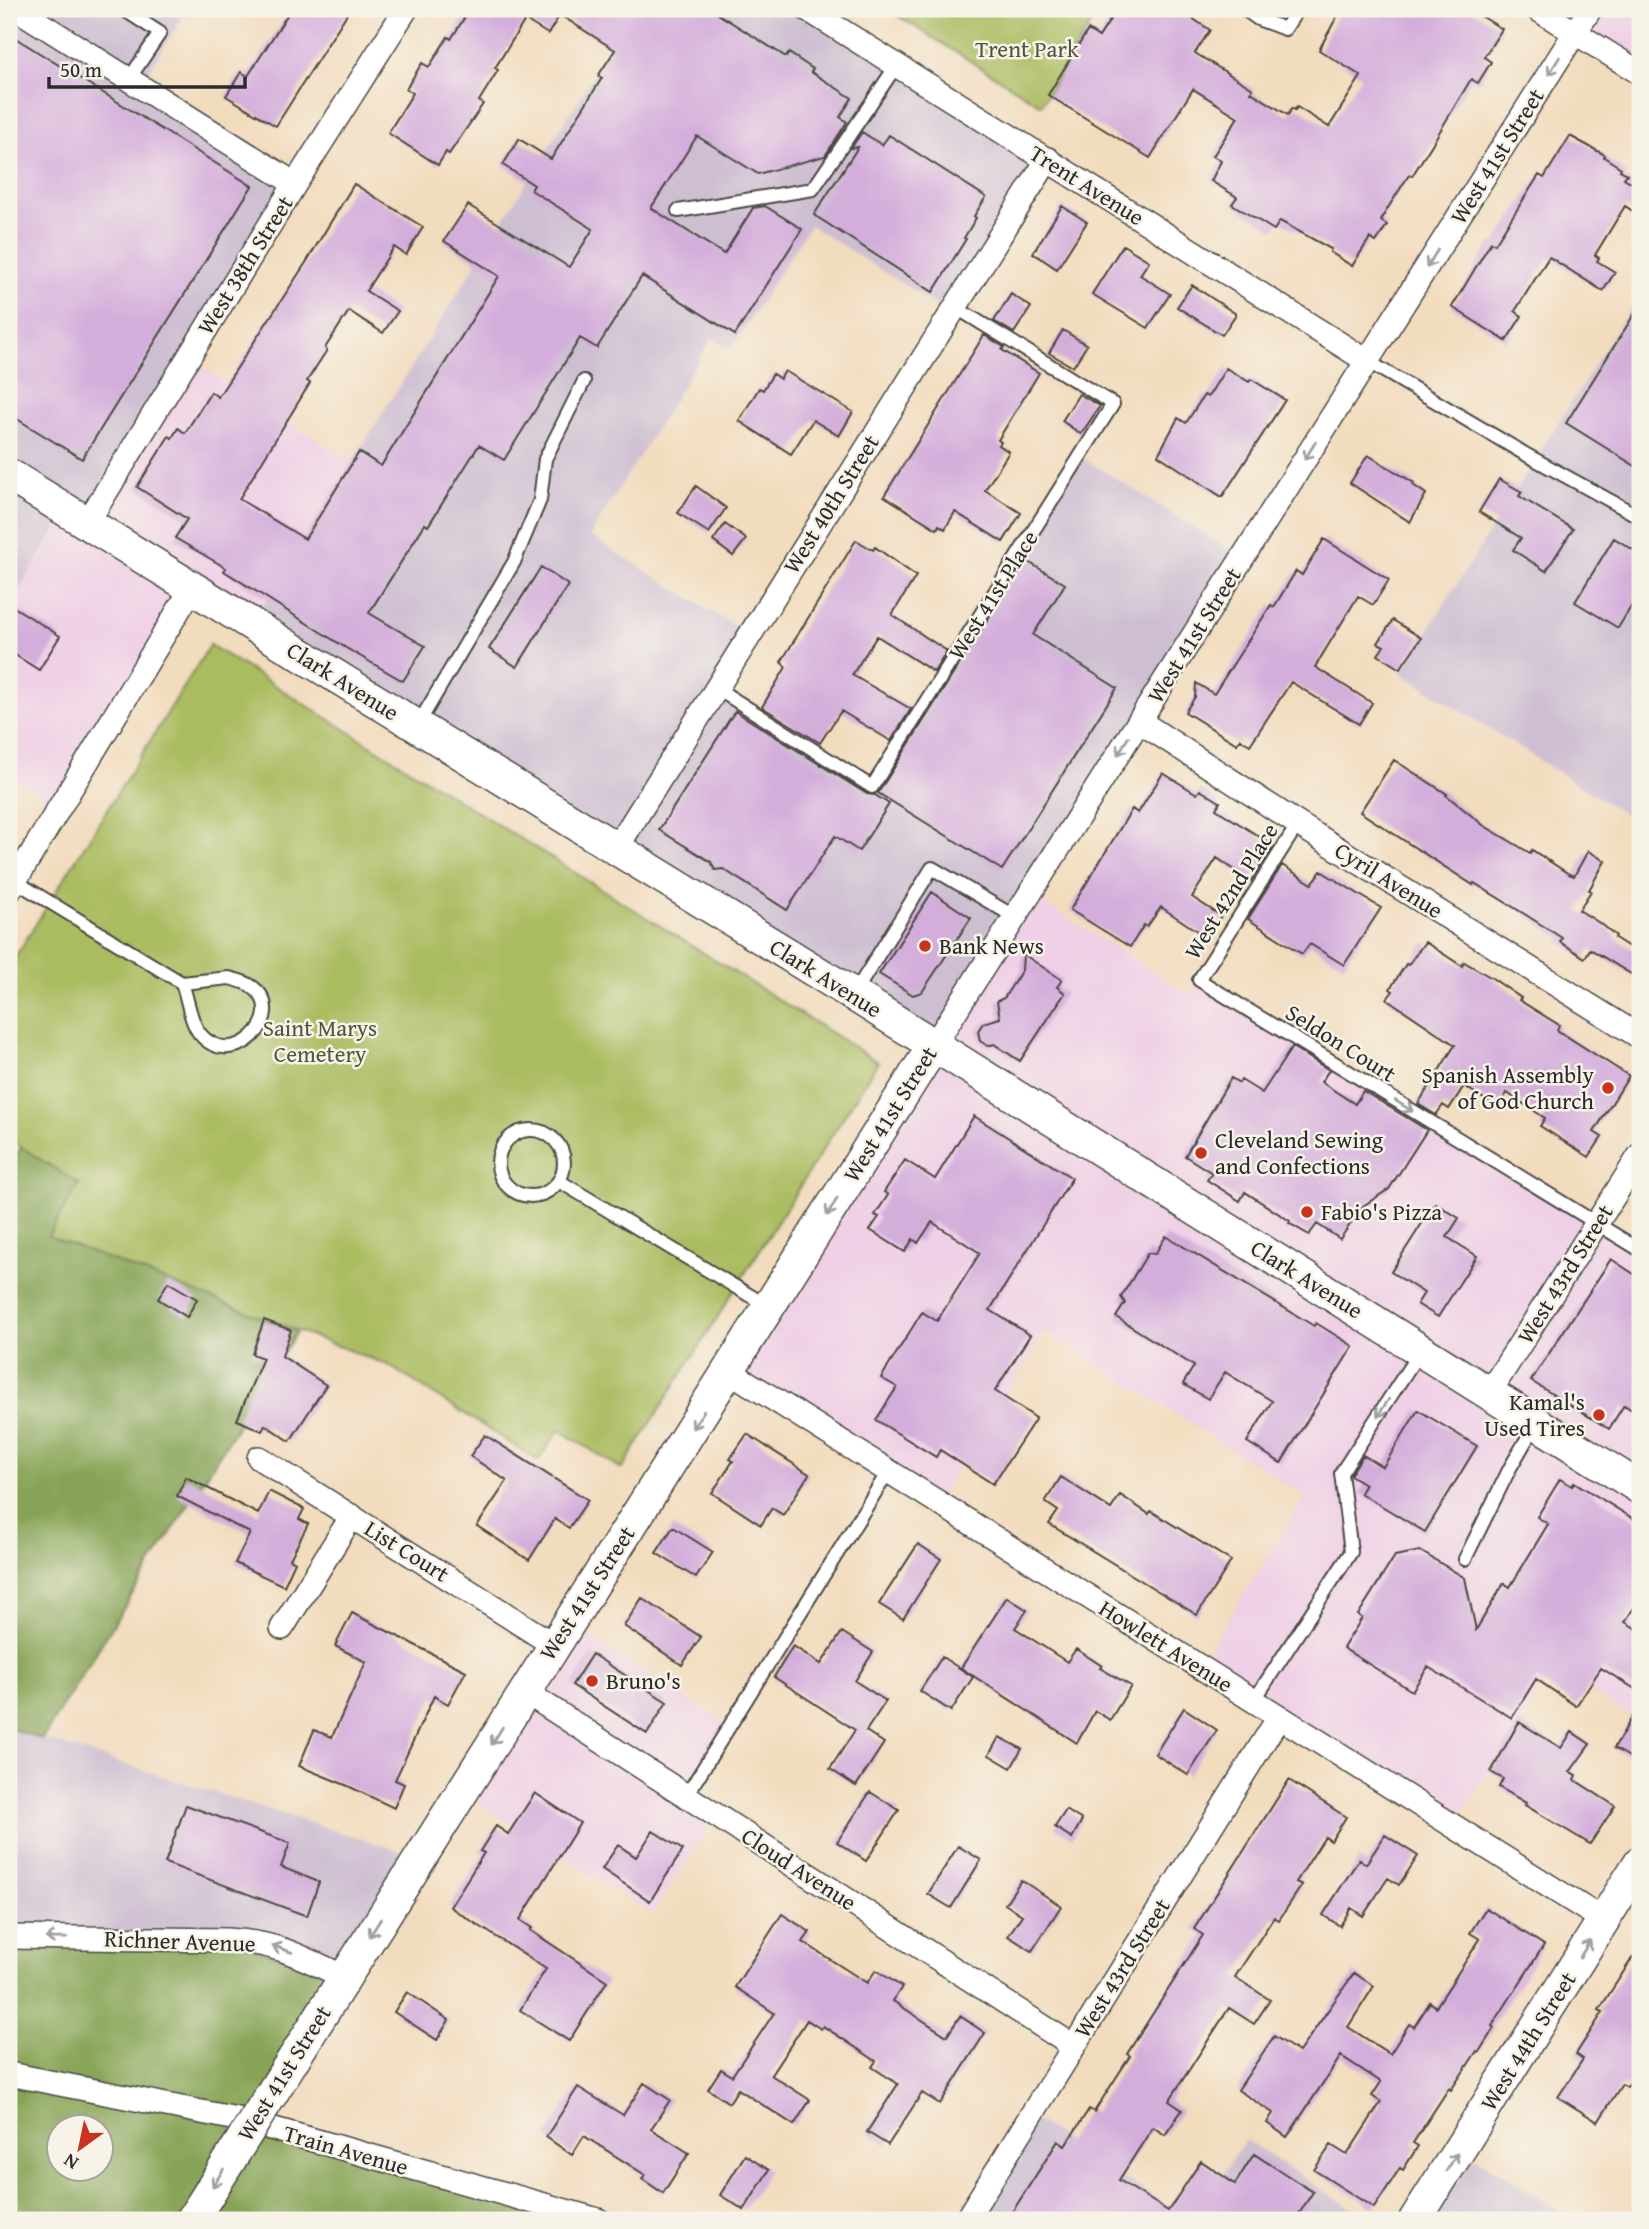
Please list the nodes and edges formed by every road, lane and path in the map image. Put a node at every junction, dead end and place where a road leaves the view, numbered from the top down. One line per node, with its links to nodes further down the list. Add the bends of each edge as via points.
1 (17, 9): 12 (street)
2 (123, 9): 12 (lane, via 160,33)
3 (406, 9): 14 (street, West 38th Street)
4 (807, 9): 10 (street, Trent Avenue)
5 (1244, 9): 6 (lane, via 1285,29)
6 (1298, 9)
7 (1538, 9): 9 (street)
8 (1590, 9): 9 (street, West 41st Street)
9 (1575, 32): 11 (street); 17 (street, West 41st Street, one-way to 17)
10 (896, 66): 13 (street, Trent Avenue); 15 (lane, via 813,189)
11 (1640, 73)
12 (129, 79): 14 (street)
13 (1048, 159): 16 (street, West 40th Street); 17 (street, Trent Avenue)
14 (295, 184): 21 (street, West 38th Street)
15 (678, 211)
16 (955, 307): 23 (street, West 40th Street); 23 (lane, West 41st Place, via 1113,404 1087,446 872,787)
17 (1367, 361): 20 (lane); 24 (street, West 41st Street, one-way to 24)
18 (584, 381): 25 (lane, via 545,459 540,500 514,562)
19 (9, 475): 21 (street, Clark Avenue)
20 (1640, 517)
21 (87, 523): 22 (street, Clark Avenue)
22 (192, 588): 25 (street, Clark Avenue); 28 (street)
23 (716, 688): 27 (street, West 40th Street)
24 (1139, 720): 26 (street, Cyril Avenue); 29 (street, West 41st Street, one-way to 29)
25 (416, 726): 27 (street, Clark Avenue)
26 (1298, 824): 30 (lane, West 42nd Place); 33 (street, Cyril Avenue)
27 (616, 849): 32 (street, Clark Avenue)
28 (12, 886): 31 (lane)
29 (1015, 917): 32 (lane, via 932,868); 34 (street, West 41st Street)
30 (1199, 980): 37 (lane, Seldon Court, one-way to 37)
31 (181, 983): 31 (lane, via 194,1024 208,1041 230,1047 259,1031 264,1007 253,986 229,978)
32 (854, 995): 34 (street, Clark Avenue)
33 (1640, 1037)
34 (934, 1045): 39 (street, West 41st Street, one-way to 39); 40 (street, Clark Avenue)
35 (1640, 1155): 37 (street, West 43rd Street)
36 (559, 1181): 36 (lane, via 542,1194 521,1195 512,1189 499,1172 500,1151 506,1141 524,1130 546,1133 562,1149 564,1171); 39 (lane)
37 (1596, 1224): 38 (lane, Seldon Court); 42 (street, West 43rd Street)
38 (1640, 1250)
39 (769, 1307): 41 (street, West 41st Street)
40 (1420, 1350): 42 (street, Clark Avenue); 52 (lane, one-way to 52, via 1341,1473 1351,1552)
41 (729, 1371): 45 (street, Howlett Avenue); 50 (street, West 41st Street, one-way to 50)
42 (1489, 1394): 43 (street, Clark Avenue)
43 (1537, 1423): 46 (street, Clark Avenue); 48 (lane)
44 (259, 1458): 47 (street, List Court)
45 (888, 1472): 52 (street, Howlett Avenue); 54 (lane)
46 (1640, 1488)
47 (352, 1516): 49 (street); 50 (street, List Court)
48 (1465, 1559)
49 (282, 1628)
50 (554, 1645): 51 (street, West 41st Street)
51 (524, 1692): 54 (street, Cloud Avenue); 58 (street, West 41st Street, one-way to 58)
52 (1254, 1702): 53 (street, Howlett Avenue)
53 (1279, 1717): 56 (street, Howlett Avenue); 59 (street, West 43rd Street)
54 (686, 1796): 59 (street, Cloud Avenue)
55 (1640, 1862): 56 (street, West 44th Street)
56 (1603, 1920): 64 (street, West 44th Street, one-way to 56)
57 (9, 1937): 58 (street, Richner Avenue, one-way to 57, via 282,1947 257,1942)
58 (344, 1977): 61 (street, West 41st Street, one-way to 61, bridge)
59 (1073, 2046): 63 (street, West 43rd Street)
60 (9, 2074): 62 (street, Train Avenue, via 242,2120)
61 (192, 2220)
62 (598, 2220)
63 (966, 2220)
64 (1415, 2220)

